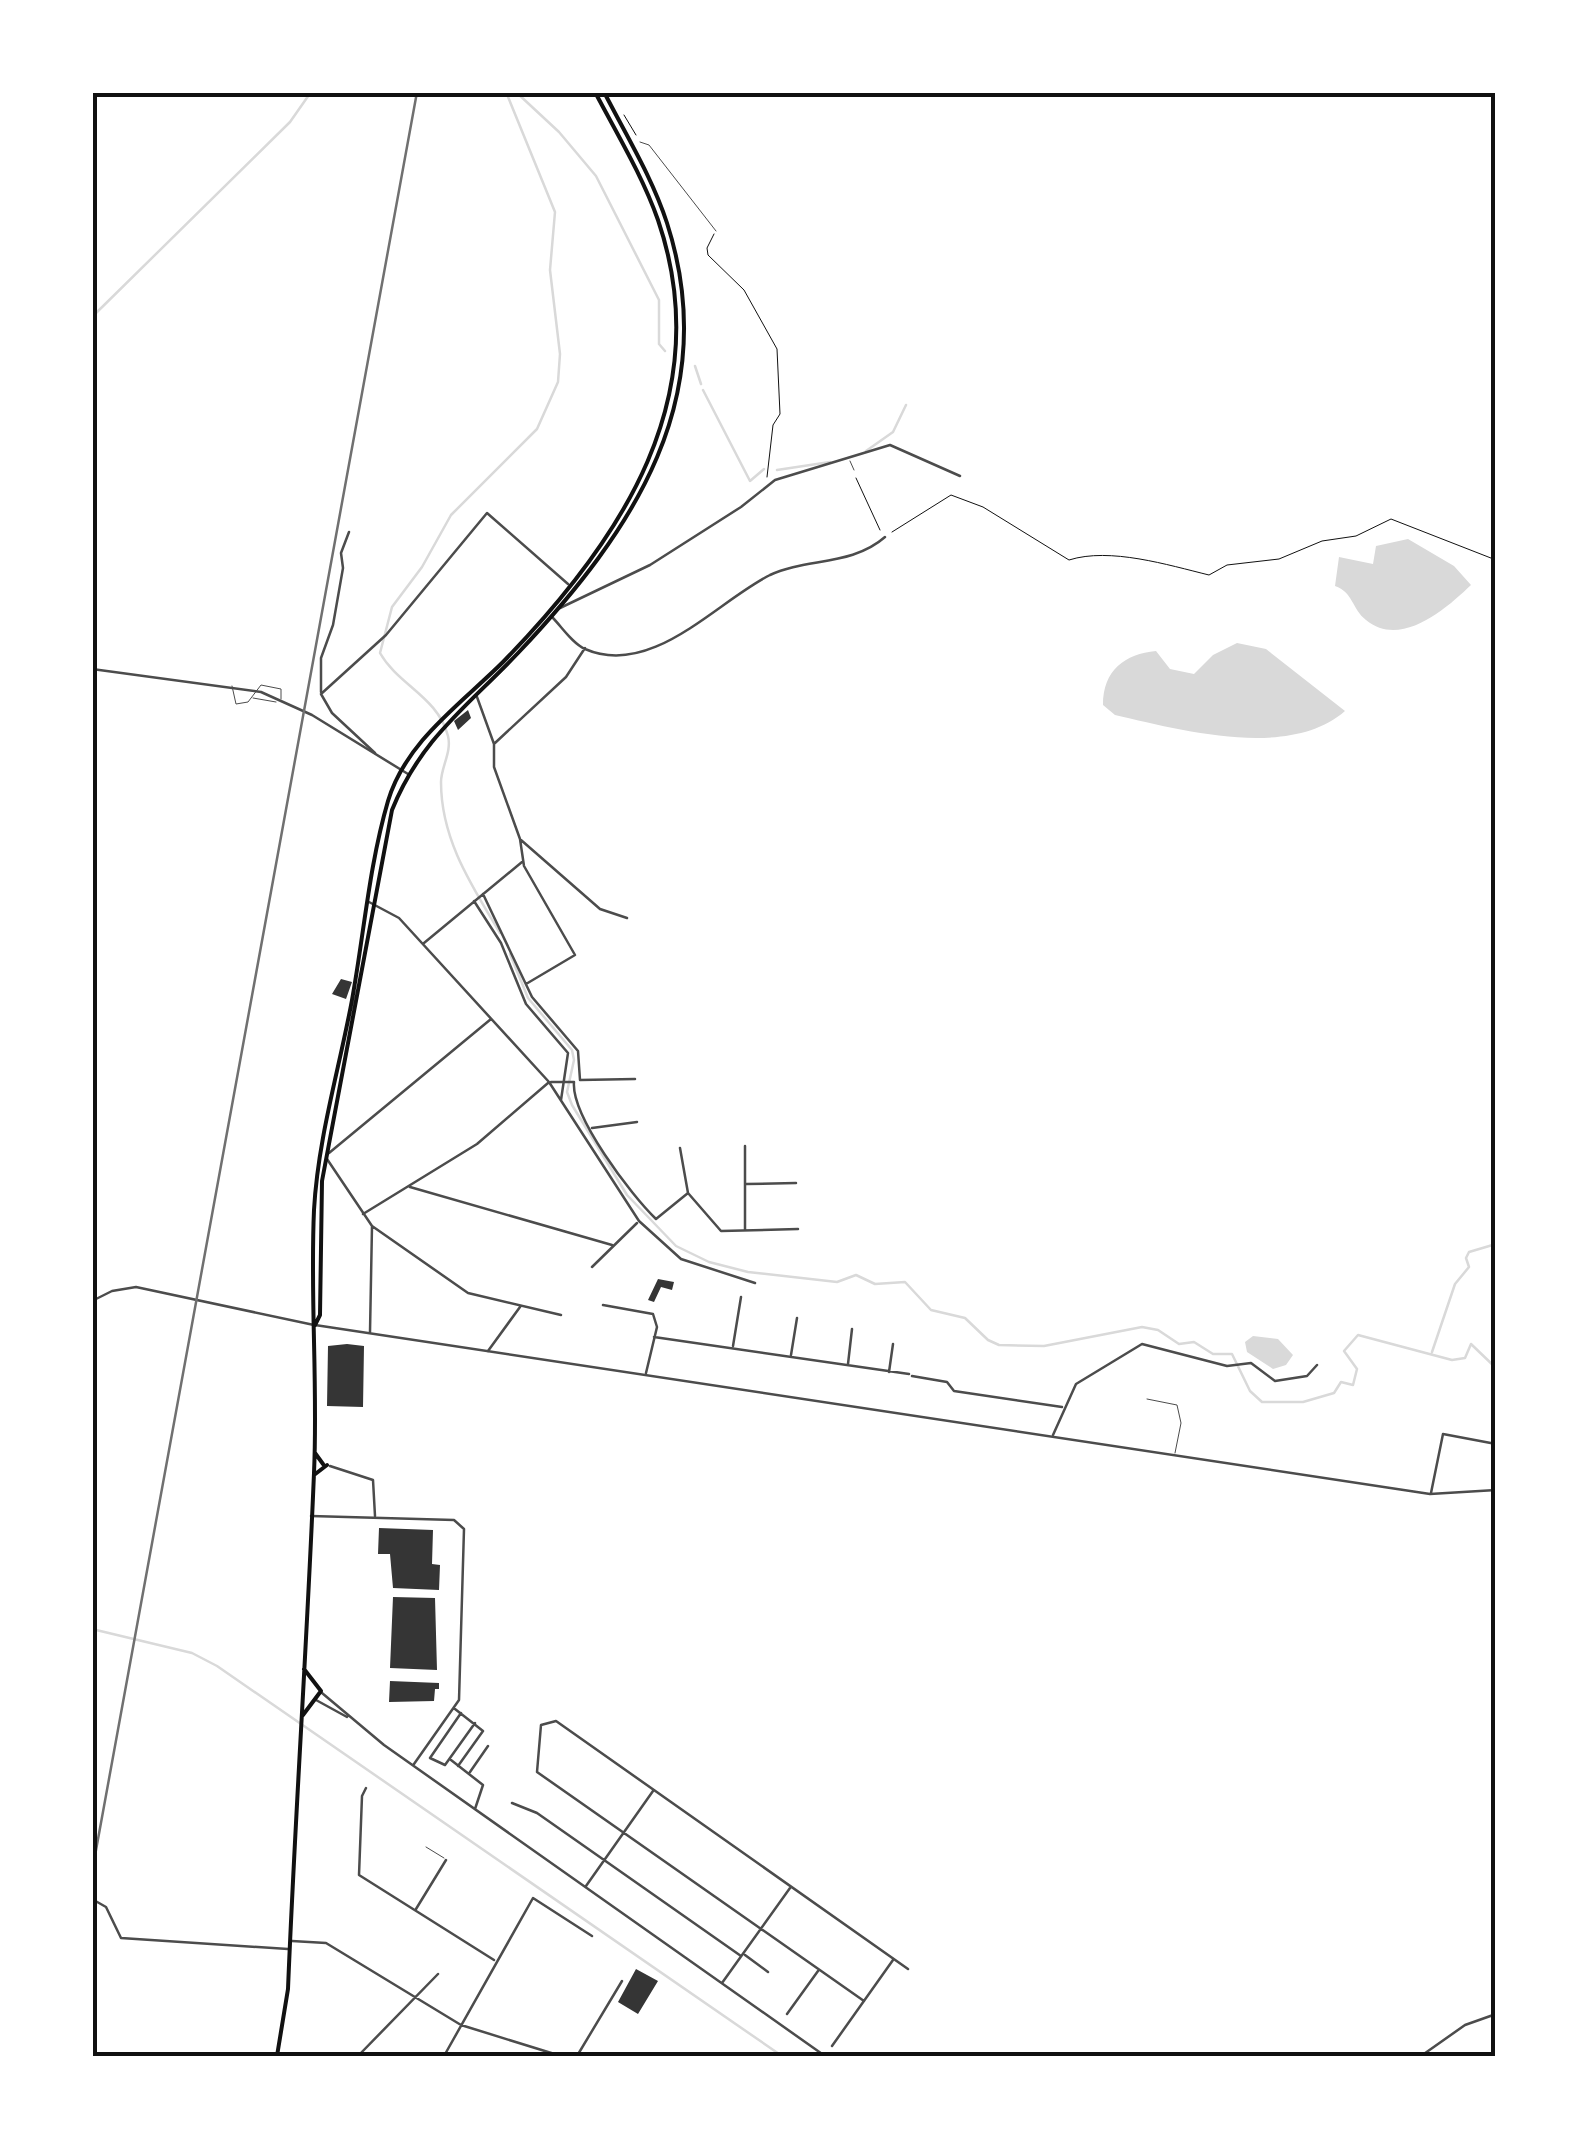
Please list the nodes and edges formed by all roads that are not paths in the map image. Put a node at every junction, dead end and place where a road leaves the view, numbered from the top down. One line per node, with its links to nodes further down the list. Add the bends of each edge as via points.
1 (595, 92): 8 (main road, via 657,218 676,312 664,423)
2 (604, 92): 8 (main road, via 660,205 683,314 671,424 654,472)
3 (640, 142): 4 (lane)
4 (716, 232)
5 (850, 460): 6 (lane); 7 (street, via 890,445); 13 (street, via 790,474 650,565)
6 (854, 470)
7 (960, 476)
8 (625, 518): 11 (main road)
9 (349, 532): 18 (street)
10 (885, 537): 15 (street, via 865,551 772,574 659,645 617,655)
11 (572, 587): 12 (main road); 13 (main road); 18 (street, via 486,513 378,643)
12 (559, 598): 13 (main road); 21 (main road)
13 (558, 608): 14 (main road)
14 (551, 616): 15 (street); 19 (main road)
15 (585, 648): 22 (street, via 566,677)
16 (92, 670): 17 (street)
17 (232, 686): 20 (lane, via 236,704); 23 (street, via 288,702)
18 (320, 694): 23 (street)
19 (476, 695): 21 (main road); 22 (street)
20 (253, 698): 20 (lane, via 277,702 284,694 261,685)
21 (442, 724): 24 (main road); 25 (main road)
22 (494, 744): 26 (street, via 494,767)
23 (379, 758): 24 (street)
24 (401, 770): 25 (street); 30 (main road)
25 (408, 774): 31 (main road, via 388,823)
26 (520, 839): 27 (street); 32 (street, via 600,909)
27 (524, 861): 28 (street); 34 (street, via 575,957)
28 (482, 894): 29 (street); 34 (street)
29 (475, 900): 33 (street); 39 (street, via 526,1004 568,1053)
30 (367, 902): 31 (street); 65 (main road, via 321,1143 314,1213)
31 (374, 903): 33 (street, via 393,912); 46 (main road)
32 (627, 918)
33 (423, 944): 35 (street)
34 (526, 984): 37 (street, via 578,1051)
35 (492, 1019): 38 (street); 46 (street)
36 (635, 1079): 37 (street)
37 (580, 1080): 40 (street)
38 (550, 1082): 39 (street); 41 (street); 49 (street, via 477,1144)
39 (562, 1082): 40 (street); 41 (street)
40 (574, 1082): 43 (street, via 574,1099)
41 (562, 1102): 52 (street)
42 (637, 1122): 43 (street)
43 (591, 1128): 50 (street, via 629,1190 656,1219)
44 (745, 1146): 48 (street)
45 (680, 1148): 50 (street)
46 (326, 1158): 51 (street); 65 (main road)
47 (796, 1183): 48 (street)
48 (745, 1184): 55 (street)
49 (408, 1187): 51 (street); 56 (street)
50 (688, 1194): 55 (street, via 721,1231)
51 (362, 1214): 53 (street)
52 (639, 1222): 56 (street); 58 (street, via 681,1258)
53 (372, 1226): 62 (street, via 468,1294); 67 (street)
54 (798, 1229): 55 (street)
55 (745, 1230)
56 (612, 1245): 57 (street)
57 (592, 1267)
58 (755, 1283)
59 (741, 1297): 70 (street)
60 (92, 1301): 65 (street, via 136,1287)
61 (603, 1305): 68 (street, via 650,1312)
62 (521, 1306): 63 (street); 71 (street)
63 (561, 1315)
64 (797, 1318): 72 (street)
65 (316, 1325): 67 (street); 81 (main road)
66 (852, 1329): 74 (street)
67 (370, 1334): 71 (street)
68 (654, 1337): 70 (street); 76 (street)
69 (893, 1344): 75 (street)
70 (733, 1348): 72 (street)
71 (488, 1351): 76 (street)
72 (790, 1356): 74 (street)
73 (1317, 1365): 78 (street, via 1307,1376 1276,1381 1251,1363 1239,1366 1142,1344 1076,1384)
74 (848, 1366): 75 (street)
75 (889, 1372): 78 (street)
76 (645, 1374): 79 (street)
77 (1147, 1399): 82 (lane, via 1177,1405)
78 (1064, 1408): 79 (street)
79 (1054, 1435): 82 (street)
80 (1496, 1444): 87 (street, via 1443,1434)
81 (315, 1453): 83 (main road); 84 (main road)
82 (1175, 1453): 87 (street)
83 (314, 1461): 84 (street); 85 (main road)
84 (325, 1465): 85 (main road); 89 (street, via 373,1480)
85 (314, 1475): 88 (main road)
86 (1496, 1490): 87 (street)
87 (1430, 1494)
88 (310, 1516): 89 (street); 90 (main road)
89 (375, 1516): 96 (street, via 454,1520 464,1529 460,1694)
90 (304, 1667): 91 (main road); 92 (main road)
91 (314, 1680): 92 (main road); 93 (main road)
92 (301, 1685): 94 (main road)
93 (321, 1692): 95 (main road); 98 (street)
94 (300, 1694): 95 (main road); 99 (main road)
95 (314, 1700): 98 (street); 99 (main road)
96 (454, 1708): 97 (street); 101 (street)
97 (462, 1713): 100 (street); 103 (street)
98 (348, 1718): 105 (street)
99 (301, 1719): 122 (main road)
100 (475, 1723): 104 (street); 106 (street, via 482,1734)
101 (430, 1742): 103 (street); 105 (street)
102 (488, 1746): 107 (street)
103 (438, 1747): 104 (street, via 430,1758 442,1766)
104 (450, 1759): 106 (street)
105 (413, 1765): 111 (street)
106 (458, 1766): 107 (street)
107 (469, 1774): 111 (street, via 481,1783)
108 (366, 1788): 119 (street, via 357,1872)
109 (654, 1790): 112 (street); 112 (street, via 552,1720 539,1728 538,1773); 116 (street)
110 (512, 1804): 115 (street)
111 (475, 1809): 117 (street)
112 (624, 1833): 115 (street); 120 (street)
113 (426, 1847): 114 (lane)
114 (446, 1860): 119 (street)
115 (604, 1860): 117 (street); 124 (street)
116 (790, 1886): 120 (street); 125 (street)
117 (585, 1887): 132 (street)
118 (92, 1899): 123 (street, via 106,1907 121,1938)
119 (416, 1910): 126 (street)
120 (760, 1929): 124 (street); 128 (street)
121 (592, 1936): 126 (street, via 533,1898)
122 (290, 1941): 123 (main road); 133 (street, via 326,1943)
123 (290, 1949): 139 (main road)
124 (742, 1955): 129 (street); 132 (street)
125 (894, 1959): 127 (street); 134 (street)
126 (496, 1961): 137 (street)
127 (908, 1968)
128 (818, 1970): 134 (street); 135 (street)
129 (768, 1972)
130 (438, 1974): 133 (street)
131 (622, 1981): 143 (street)
132 (722, 1983): 144 (street)
133 (416, 1996): 137 (street); 140 (street)
134 (864, 2001): 138 (street)
135 (787, 2014)
136 (1496, 2014): 145 (street, via 1466,2025)
137 (461, 2025): 141 (street); 142 (street)
138 (832, 2046)
139 (277, 2056)
140 (358, 2056)
141 (444, 2056)
142 (561, 2056)
143 (578, 2056)
144 (826, 2056)
145 (1422, 2056)

